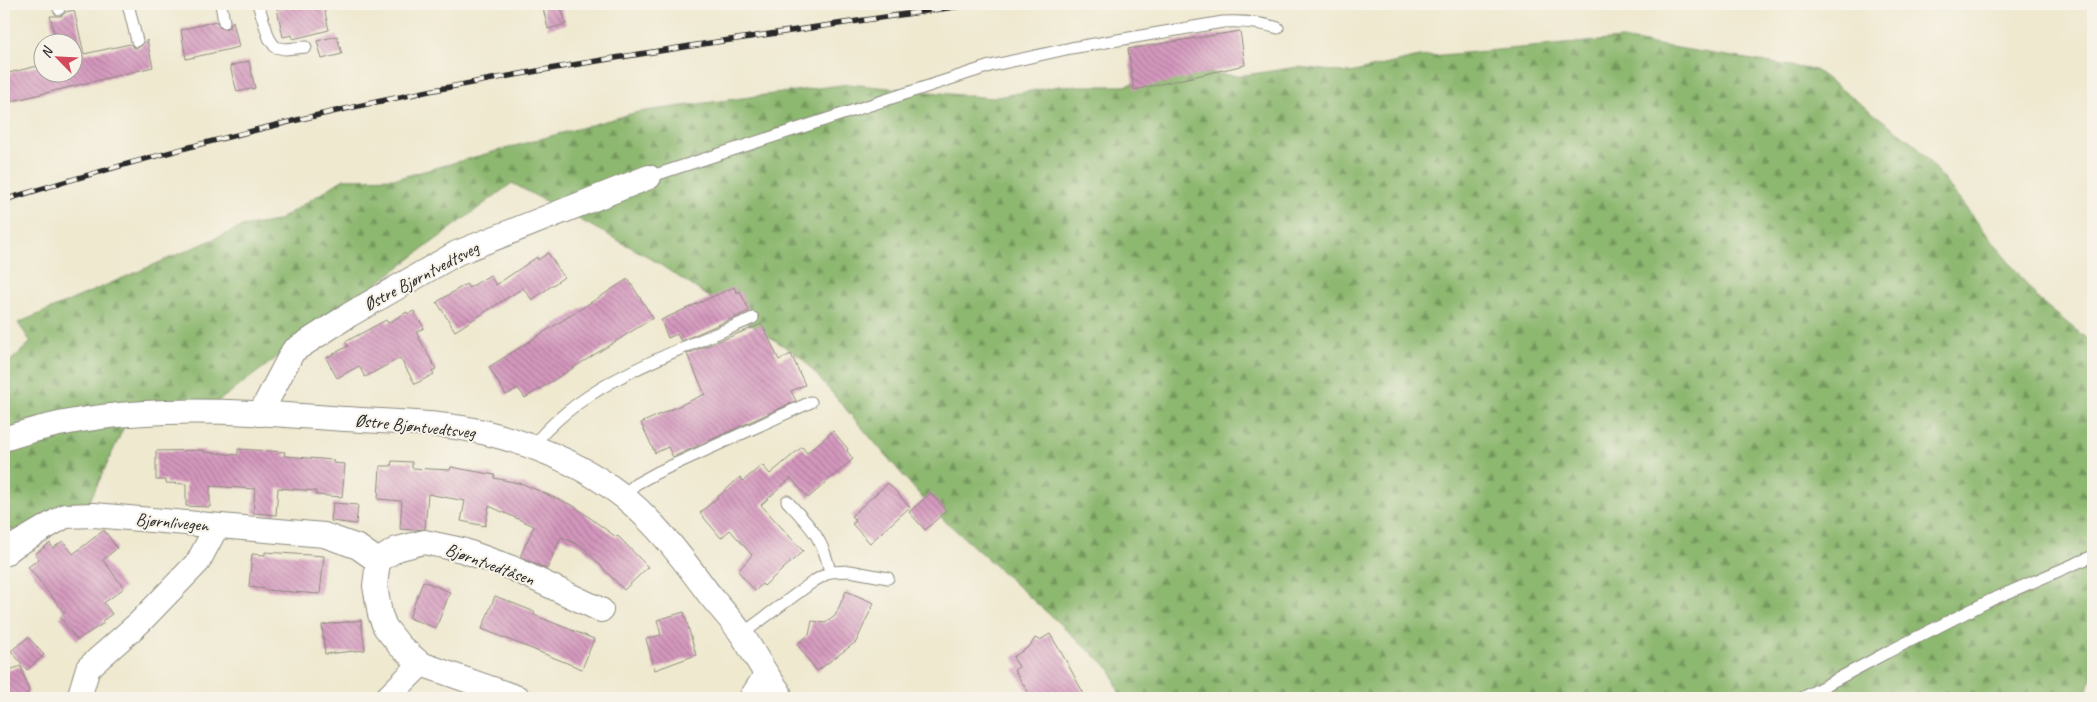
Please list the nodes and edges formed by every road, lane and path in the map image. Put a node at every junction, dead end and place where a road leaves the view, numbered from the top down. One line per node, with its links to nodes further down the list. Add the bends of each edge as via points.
1 (128, 4): 6 (lane)
2 (221, 4): 4 (lane)
3 (258, 4): 7 (lane, via 269,38 276,47 284,50)
4 (224, 22)
5 (1278, 28): 8 (lane, via 1262,23 1223,22 1071,48 990,66)
6 (137, 41)
7 (306, 47)
8 (649, 177): 11 (street, Østre Bjørntvedtsveg, via 456,253 349,315 293,351)
9 (753, 318): 13 (lane, via 617,378 545,430)
10 (811, 402): 14 (lane, via 658,472)
11 (260, 414): 12 (street, Østre Bjøntvedtsveg, via 173,412 99,417 49,426); 13 (street, Østre Bjøntvedtsveg, via 443,426 487,433)
12 (4, 439)
13 (532, 447): 14 (street, Østre Bjøntvedtsveg, via 566,462)
14 (622, 496): 23 (street, Østre Bjøntvedtsveg, via 656,527)
15 (787, 501): 20 (lane, via 820,540)
16 (217, 526): 17 (street, Bjørnlivegen, via 94,515 65,516); 19 (street, via 324,535 358,547); 26 (street, Bjørnlivegen, via 198,562 139,624 88,668)
17 (4, 554)
18 (2093, 556): 30 (lane, via 1990,600)
19 (378, 561): 22 (street, Bjørntvedtåsen, via 398,549 424,542 462,550 512,568); 24 (street, via 374,586 385,627)
20 (830, 572): 21 (lane, via 850,571); 23 (lane)
21 (888, 578)
22 (601, 610)
23 (742, 634): 25 (street, Østre Bjøntvedtsveg)
24 (421, 664): 27 (street); 28 (street)
25 (776, 689): 29 (street)
26 (79, 698)
27 (387, 698)
28 (518, 698)
29 (751, 698)
30 (1802, 698)

